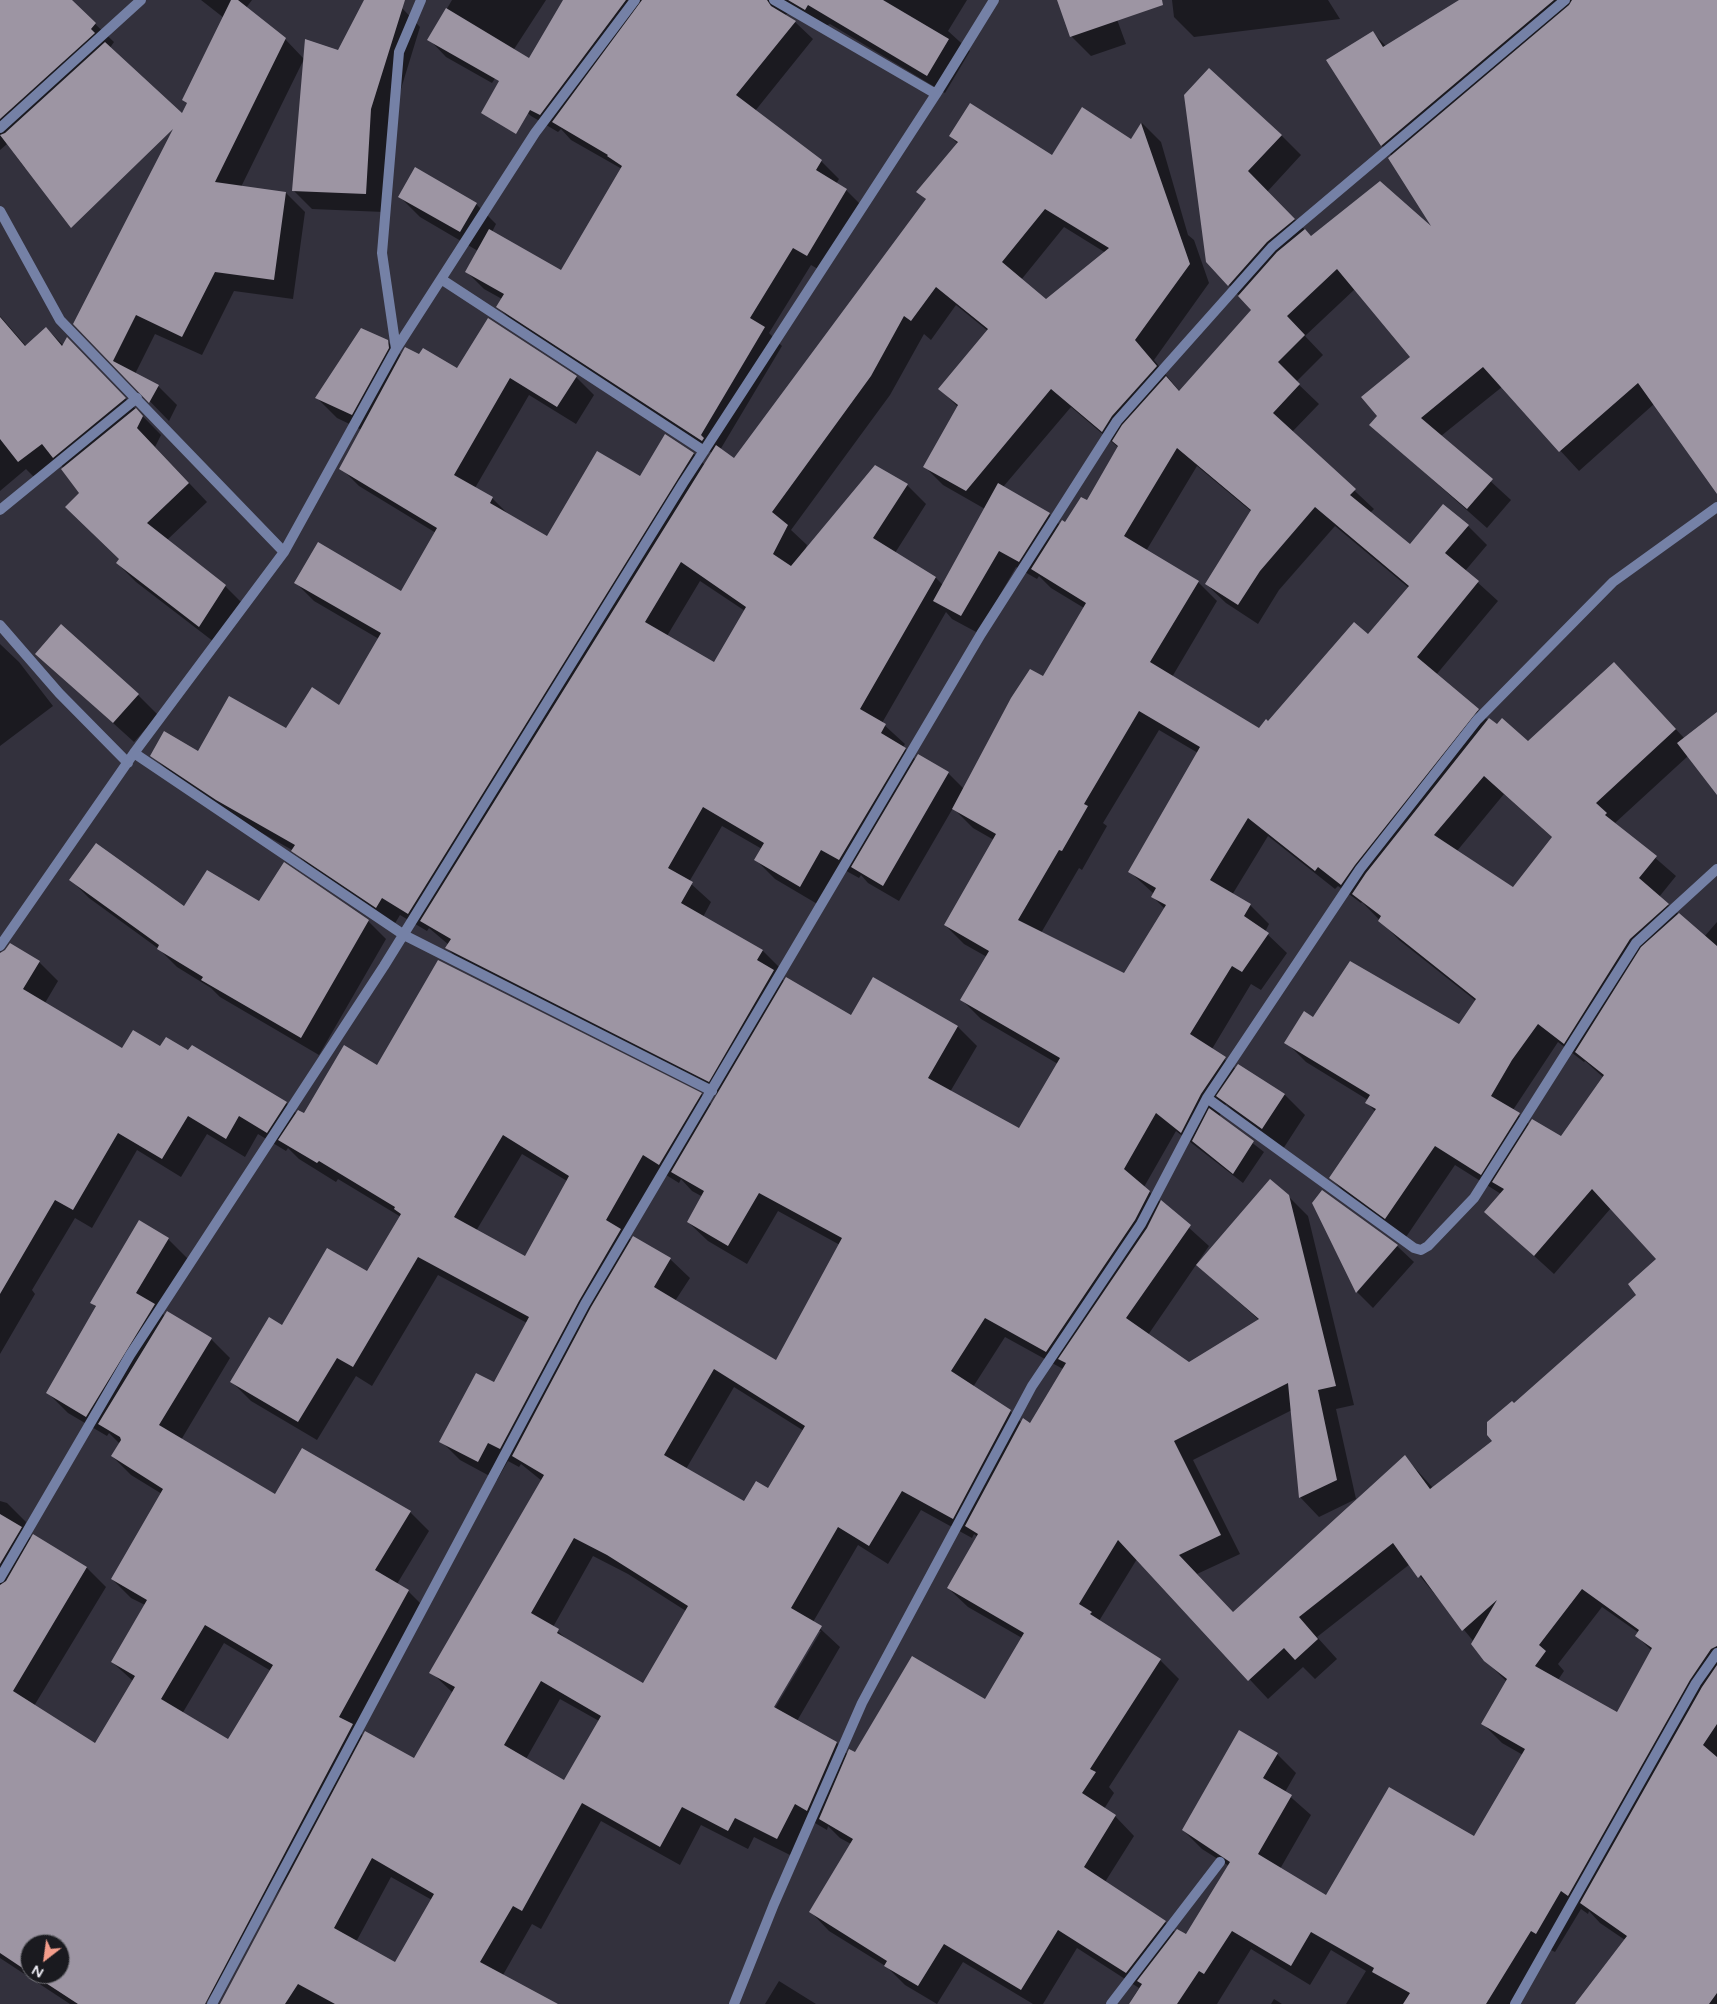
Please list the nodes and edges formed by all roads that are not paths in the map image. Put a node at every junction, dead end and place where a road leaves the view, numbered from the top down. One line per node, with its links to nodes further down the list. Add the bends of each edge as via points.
1 (141, 0): 8 (street)
2 (421, 0): 11 (street, via 399,52 382,253)
3 (635, 0): 10 (street, via 535,132)
4 (774, 0): 7 (street)
5 (994, 0): 7 (street)
6 (1565, 0): 23 (street, via 1272,247 1117,421 981,634)
7 (936, 94): 13 (street)
8 (0, 128)
9 (0, 211): 12 (street, via 60,320)
10 (441, 279): 11 (street); 13 (street)
11 (396, 349): 16 (street)
12 (136, 398): 15 (street); 16 (street)
13 (704, 451): 21 (street)
14 (1717, 507): 24 (street, via 1613,582 1477,720 1360,869)
15 (0, 510)
16 (284, 552): 18 (street)
17 (0, 626): 19 (street, via 59,693)
18 (134, 753): 19 (street); 21 (street)
19 (128, 763): 22 (street)
20 (1717, 869): 24 (street, via 1636,943 1474,1198 1422,1250 1414,1248)
21 (404, 935): 23 (street); 25 (street, via 130,1355)
22 (0, 946)
23 (712, 1090): 28 (street, via 585,1304)
24 (1207, 1098): 29 (street, via 1141,1224 1032,1386 871,1686 774,1904)
25 (0, 1578)
26 (1717, 1653): 31 (street, via 1696,1683)
27 (1220, 1862): 30 (street)
28 (212, 2004)
29 (734, 2004)
30 (1111, 2004)
31 (1515, 2004)

